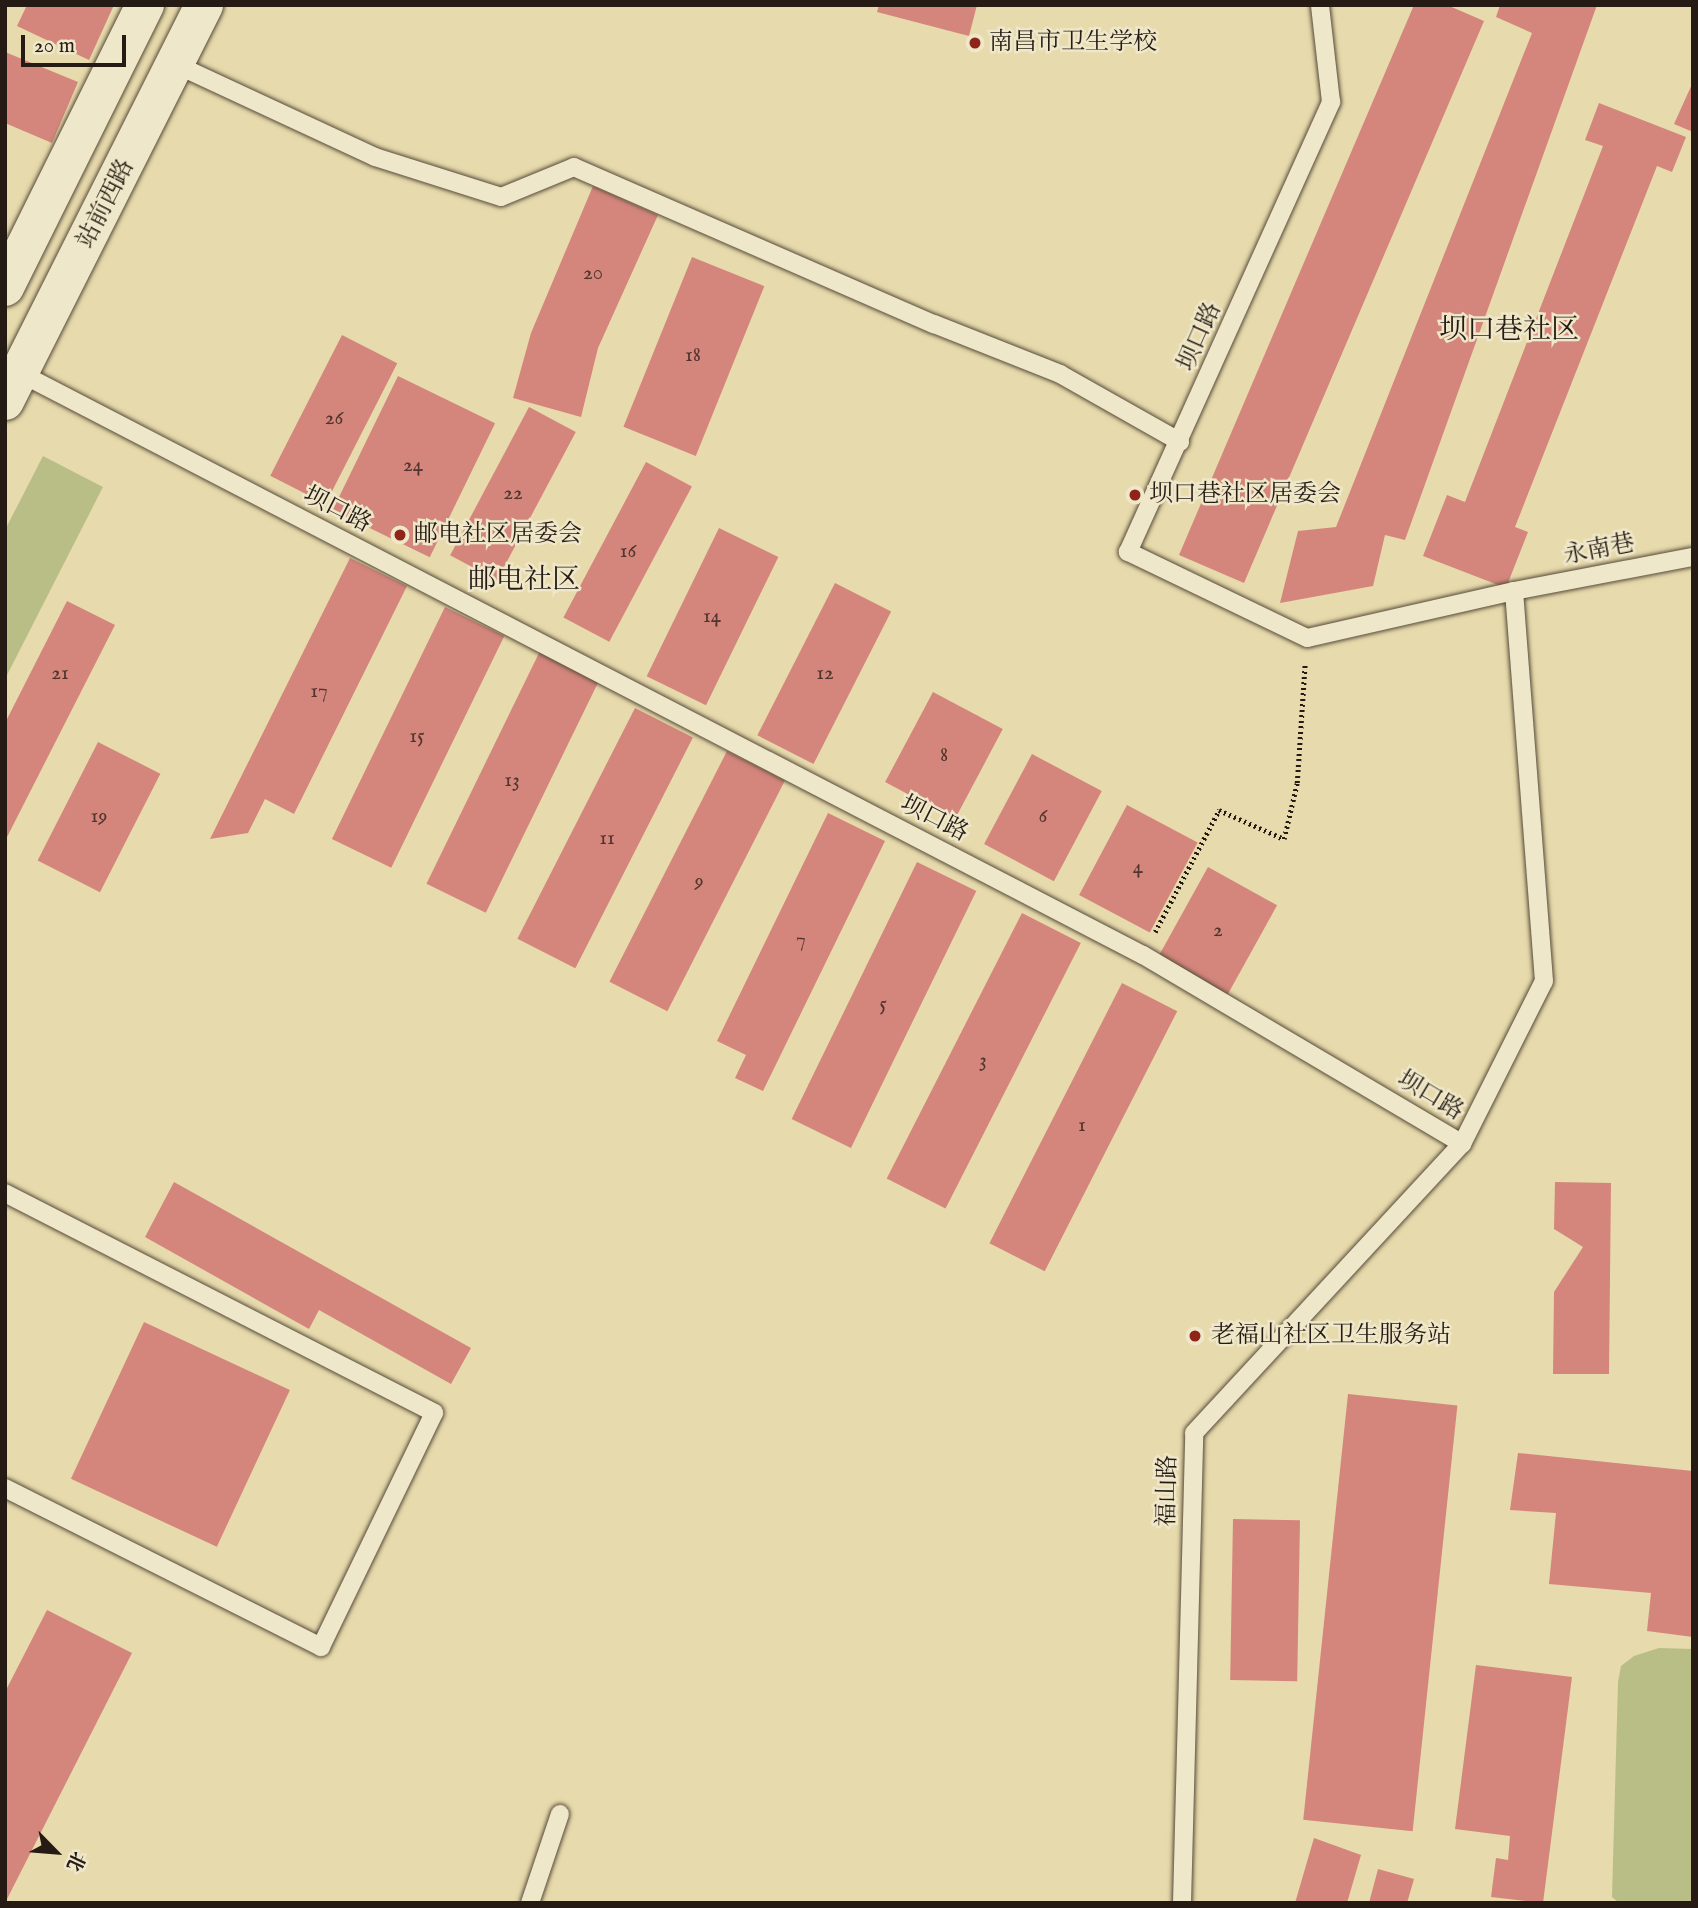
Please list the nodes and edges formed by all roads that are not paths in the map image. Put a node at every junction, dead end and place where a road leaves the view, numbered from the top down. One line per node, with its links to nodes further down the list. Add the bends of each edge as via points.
1 (145, 5): 5 (main road)
2 (204, 5): 4 (main road, 站前西路)
3 (1320, 5): 7 (lane, 坝口路, via 1331,102)
4 (177, 65): 6 (main road, 站前西路); 7 (lane, via 375,157 501,197 574,167 1060,374)
5 (5, 287)
6 (13, 387): 10 (lane, 坝口路, via 1143,955)
7 (1180, 442): 9 (lane, 坝口路, via 1128,552 1307,638)
8 (1693, 557): 9 (lane, 永南巷)
9 (1514, 591): 10 (lane, 坝口路, via 1544,981)
10 (1462, 1144): 15 (lane, 福山路, via 1194,1433)
11 (5, 1193): 12 (lane, via 434,1413 321,1647)
12 (5, 1488)
13 (560, 1814): 14 (lane)
14 (530, 1903)
15 (1182, 1903)

